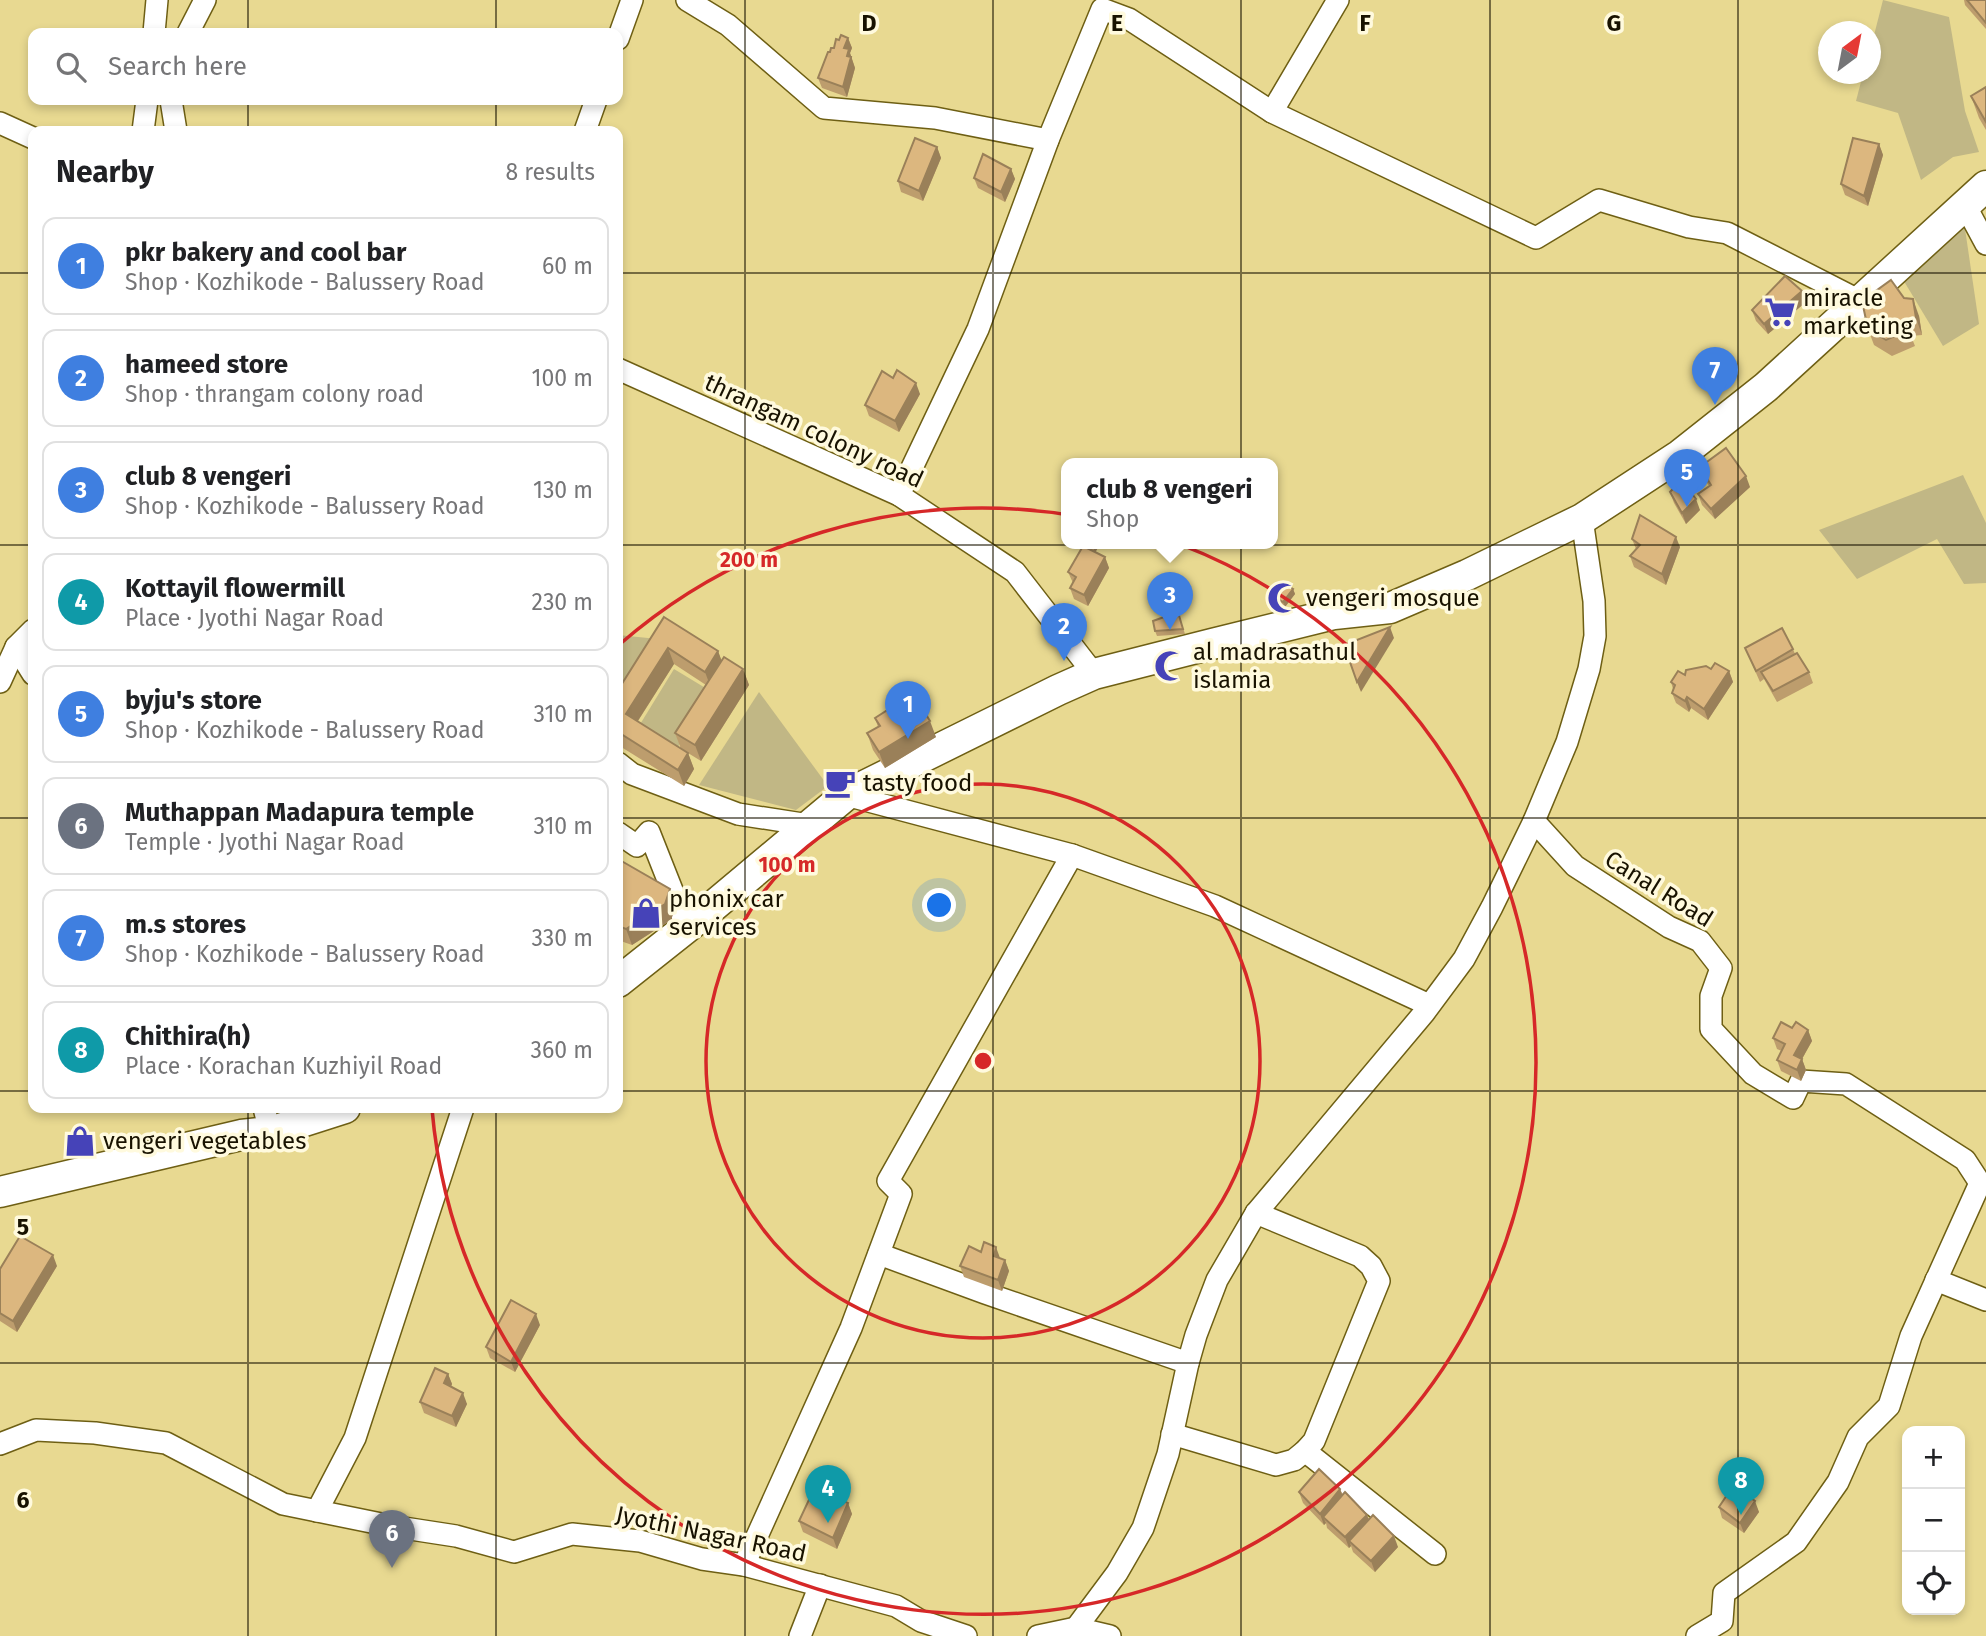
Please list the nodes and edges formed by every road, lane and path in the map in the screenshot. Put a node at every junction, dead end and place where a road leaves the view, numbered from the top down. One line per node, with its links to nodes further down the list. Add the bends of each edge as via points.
1 (157, 0): 6 (street)
2 (205, 0): 7 (street)
3 (632, 0): 8 (street)
4 (687, 0): 18 (street, via 728,25 824,108 935,118)
5 (1338, 0): 12 (street)
6 (154, 28)
7 (191, 28)
8 (622, 28)
9 (146, 105): 14 (street)
10 (172, 105): 15 (street)
11 (594, 105): 16 (street)
12 (1272, 112): 18 (street, via 1129,19 1102,9); 21 (street, via 1536,238 1599,200 1689,227 1727,233)
13 (0, 122): 17 (street)
14 (144, 126)
15 (175, 126)
16 (587, 126)
17 (28, 136)
18 (1048, 140): 23 (street, via 978,330)
19 (1975, 196): 20 (street); 21 (main road)
20 (1986, 244)
21 (1860, 301): 24 (main road, via 1766,387 1689,449)
22 (623, 371): 23 (street, thrangam colony road)
23 (899, 495): 28 (street, thrangam colony road, via 1015,572)
24 (1582, 519): 28 (main road, via 1390,608 1334,614); 32 (street, via 1595,636 1567,742)
25 (28, 635): 26 (street)
26 (16, 647): 27 (street); 29 (street)
27 (28, 666)
28 (1094, 674): 31 (main road)
29 (0, 682)
30 (623, 767): 33 (street, via 738,814)
31 (846, 795): 33 (main road); 35 (street)
32 (1534, 821): 38 (street, via 1464,959); 45 (street, Canal Road, via 1575,866 1669,927 1700,941 1721,968 1711,996 1711,1029 1753,1074 1793,1098 1801,1081 1846,1084 1965,1160 1980,1183)
33 (809, 825): 36 (main road)
34 (623, 836): 36 (street, via 637,846 649,832)
35 (1072, 855): 38 (street, via 1215,905); 44 (street, via 888,1181 901,1194)
36 (687, 928): 37 (main road)
37 (623, 978)
38 (1429, 1005): 43 (street)
39 (312, 1113): 41 (main road)
40 (461, 1113): 51 (street, via 355,1438)
41 (267, 1120): 42 (main road, via 241,1135)
42 (0, 1192)
43 (1256, 1213): 47 (street, via 1217,1280); 50 (street, via 1360,1256 1379,1281 1314,1441)
44 (878, 1254): 47 (street); 53 (street, via 851,1328)
45 (1936, 1280): 46 (street); 60 (street, via 1911,1336 1889,1406 1858,1437 1838,1482 1796,1542 1724,1593 1722,1621)
46 (1986, 1300)
47 (1188, 1363): 48 (street)
48 (1172, 1434): 50 (street, via 1276,1465); 55 (street, via 1143,1528)
49 (0, 1444): 51 (street, Jyothi Nagar Road, via 36,1430 166,1443 284,1504)
50 (1305, 1451): 52 (street)
51 (317, 1511): 53 (street, Jyothi Nagar Road, via 456,1536 514,1552 572,1534 640,1541 702,1559)
52 (1435, 1553)
53 (744, 1564): 54 (street, Jyothi Nagar Road)
54 (820, 1585): 56 (street); 57 (street, Jyothi Nagar Road, via 896,1606 921,1621)
55 (1076, 1628): 58 (street); 59 (street)
56 (800, 1636)
57 (966, 1636)
58 (1038, 1636)
59 (1110, 1636)
60 (1697, 1636)

